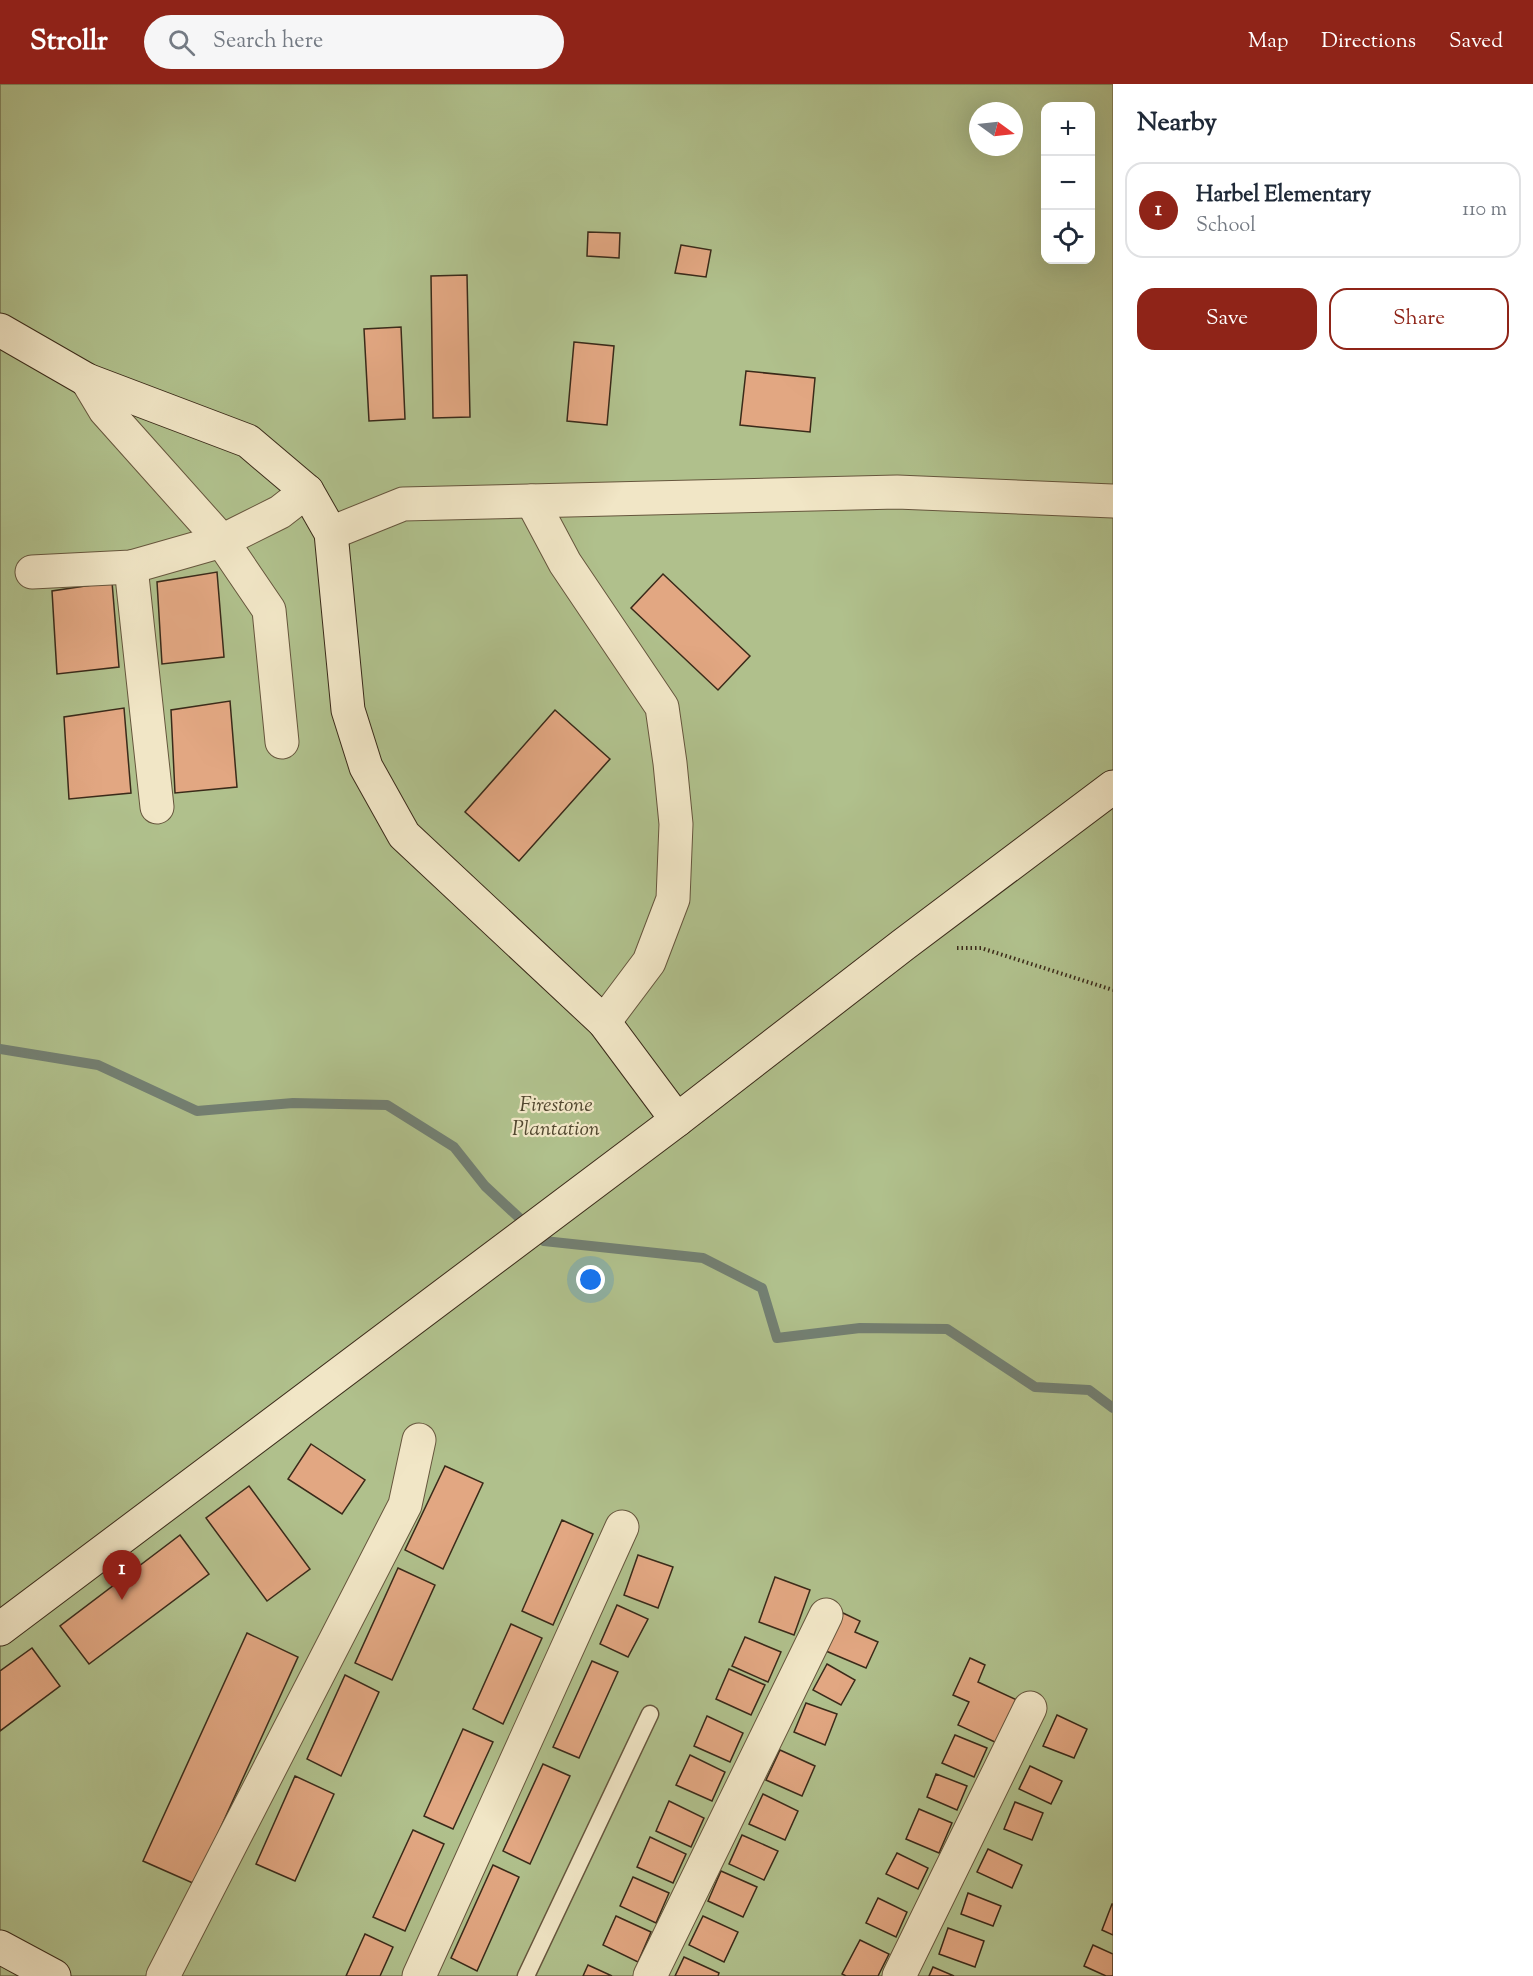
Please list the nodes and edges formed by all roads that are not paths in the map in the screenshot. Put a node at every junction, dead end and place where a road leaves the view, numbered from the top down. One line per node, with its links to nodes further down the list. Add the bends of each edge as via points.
1 (0, 330): 2 (street)
2 (87, 380): 3 (street, via 248,441); 7 (street, via 105,410)
3 (307, 491): 6 (street); 7 (street, via 280,512)
4 (532, 501): 5 (street, via 897,492); 6 (street, via 403,504); 13 (street, via 565,563 662,707 670,763 676,824 673,899 649,962)
5 (1113, 501)
6 (331, 533): 13 (street, via 348,710 366,766 404,835)
7 (222, 541): 8 (street); 10 (street, via 268,610)
8 (131, 567): 9 (street); 12 (street)
9 (32, 572)
10 (282, 742)
11 (1113, 787): 14 (street)
12 (157, 807)
13 (604, 1022): 14 (street)
14 (677, 1120): 18 (street)
15 (419, 1440): 23 (street, via 405,1505)
16 (622, 1527): 24 (street)
17 (826, 1615): 26 (street)
18 (0, 1629)
19 (1030, 1708): 27 (street)
20 (650, 1714): 25 (lane)
21 (0, 1947): 22 (street)
22 (54, 1976)
23 (163, 1976)
24 (419, 1976)
25 (526, 1976)
26 (650, 1976)
27 (899, 1976)

